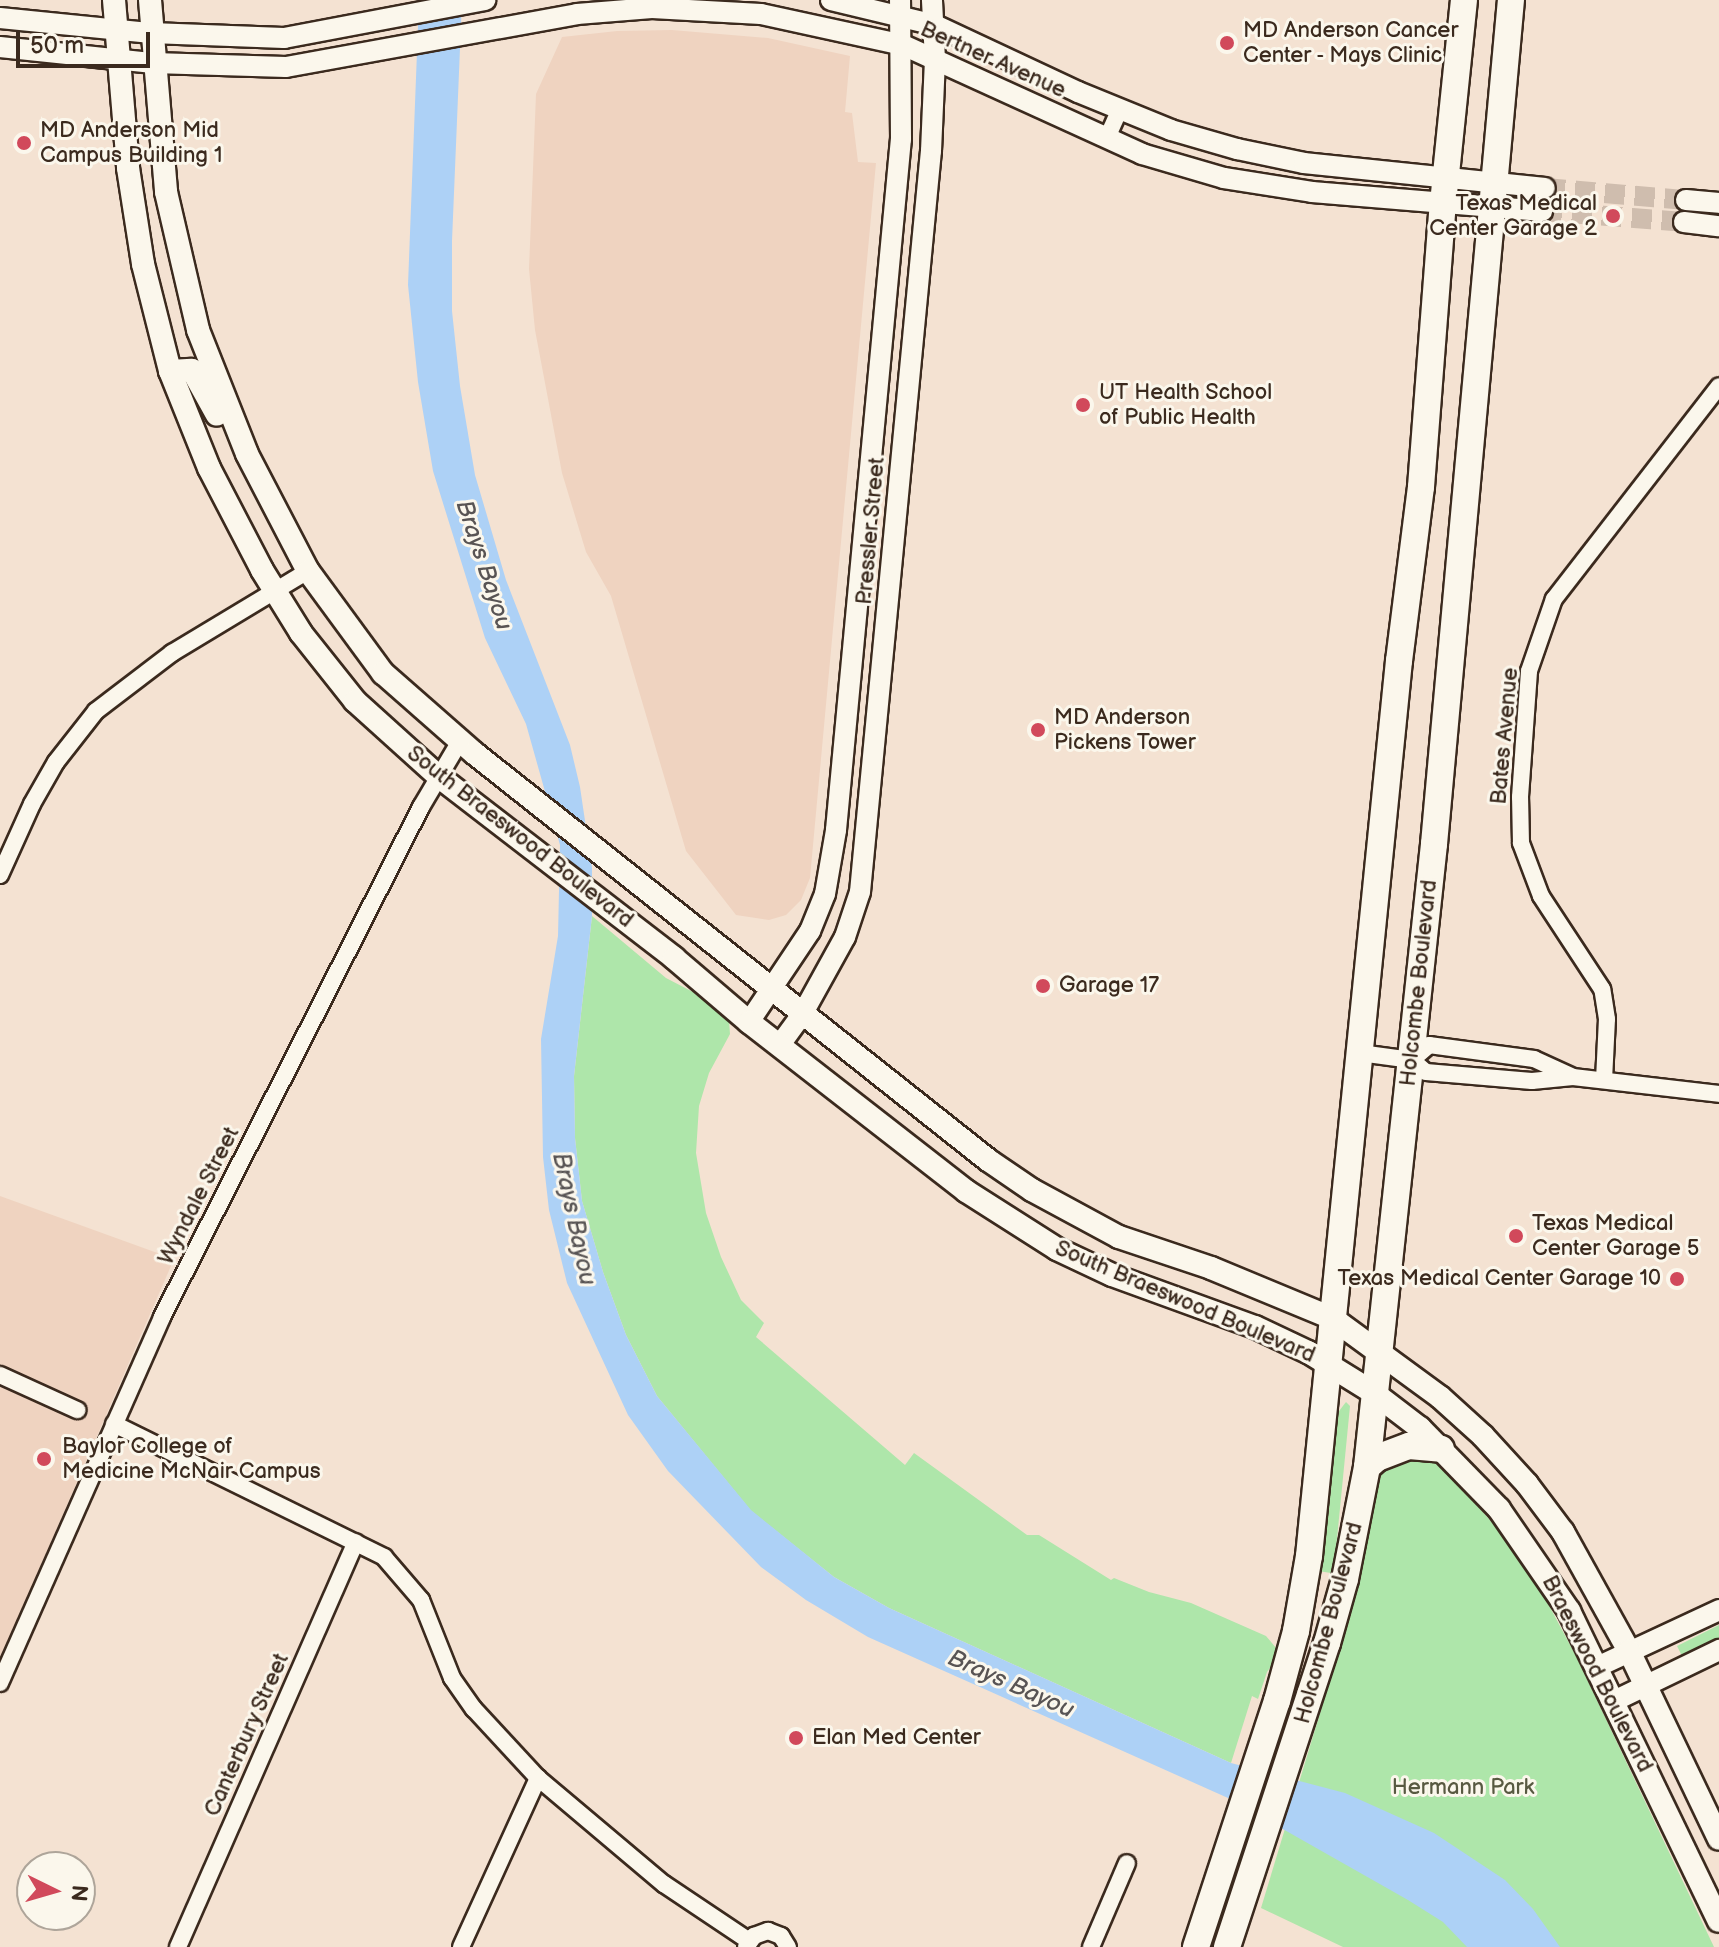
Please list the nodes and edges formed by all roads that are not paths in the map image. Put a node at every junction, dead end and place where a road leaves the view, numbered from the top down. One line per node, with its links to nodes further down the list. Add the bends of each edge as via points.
1 (114, 0): 12 (main road, South Braeswood Boulevard)
2 (150, 0): 13 (main road, South Braeswood Boulevard)
3 (485, 0): 13 (street, via 284,38)
4 (831, 0): 9 (street, Bertner Avenue)
5 (932, 0): 11 (street, Pressler Street)
6 (1464, 0): 21 (main road, Holcombe Boulevard)
7 (1511, 0): 22 (main road, Holcombe Boulevard)
8 (698, 5): 14 (street, Bertner Avenue, via 793,19); 18 (street, Bertner Avenue, via 565,16 286,67)
9 (901, 8): 11 (street, Bertner Avenue); 14 (street, Pressler Street)
10 (0, 18): 12 (street)
11 (935, 25): 17 (street, Pressler Street); 19 (street, Bertner Avenue)
12 (116, 29): 13 (street); 16 (main road, South Braeswood Boulevard)
13 (151, 33): 18 (main road, South Braeswood Boulevard)
14 (903, 45): 17 (street, Bertner Avenue); 33 (street, Pressler Street)
15 (0, 47): 16 (street, Bertner Avenue)
16 (118, 59): 18 (street, Bertner Avenue); 32 (main road, South Braeswood Boulevard)
17 (935, 60): 20 (street, Bertner Avenue); 34 (street, Pressler Street)
18 (153, 63): 31 (main road, South Braeswood Boulevard)
19 (1120, 109): 20 (street); 21 (street, Bertner Avenue, via 1224,146 1304,163)
20 (1107, 138): 25 (street, Bertner Avenue, via 1224,178)
21 (1447, 176): 22 (street, Bertner Avenue); 25 (main road, Holcombe Boulevard)
22 (1495, 181): 23 (street, Bertner Avenue); 27 (main road, Holcombe Boulevard)
23 (1545, 188)
24 (1686, 200): 26 (street)
25 (1443, 203): 27 (street, Bertner Avenue); 38 (main road, Holcombe Boulevard)
26 (1719, 203)
27 (1493, 207): 28 (street, Bertner Avenue); 39 (main road, Holcombe Boulevard)
28 (1542, 211)
29 (1684, 222): 30 (street)
30 (1719, 226)
31 (178, 257): 32 (main road); 37 (main road, South Braeswood Boulevard, via 198,330)
32 (143, 264): 35 (main road, South Braeswood Boulevard)
33 (889, 281): 34 (street); 40 (street, Pressler Street)
34 (920, 284): 41 (street, Pressler Street)
35 (170, 371): 37 (main road, via 192,370); 45 (main road, South Braeswood Boulevard, via 209,468)
36 (1719, 386): 58 (street, Bates Avenue, via 1554,599 1529,671 1521,843 1541,896 1602,989 1607,1019)
37 (247, 454): 42 (main road, South Braeswood Boulevard)
38 (1421, 487): 39 (main road); 55 (main road, Holcombe Boulevard)
39 (1465, 493): 56 (main road, Holcombe Boulevard)
40 (862, 539): 41 (street); 43 (street, Pressler Street)
41 (894, 541): 44 (street, Pressler Street)
42 (308, 571): 45 (street); 46 (main road, South Braeswood Boulevard, via 383,673)
43 (858, 581): 44 (street); 48 (street, Pressler Street)
44 (890, 584): 49 (street, Pressler Street)
45 (274, 592): 47 (main road, South Braeswood Boulevard, via 355,701); 50 (street, via 172,653 96,711 56,762)
46 (467, 747): 47 (street, Wyndale Street); 51 (main road, South Braeswood Boulevard)
47 (438, 776): 53 (main road, South Braeswood Boulevard); 66 (street, Wyndale Street, via 162,1317)
48 (836, 830): 49 (street); 51 (street, Pressler Street, via 825,894 810,931)
49 (868, 834): 52 (street, Pressler Street, via 860,892 845,937)
50 (0, 875)
51 (773, 989): 52 (main road, South Braeswood Boulevard); 53 (street, Pressler Street)
52 (803, 1013): 54 (street, Pressler Street); 60 (main road, South Braeswood Boulevard, via 988,1160 1070,1213 1119,1237)
53 (749, 1022): 54 (main road, South Braeswood Boulevard)
54 (779, 1046): 62 (main road, South Braeswood Boulevard, via 966,1191 1057,1249 1112,1275 1255,1327)
55 (1360, 1053): 56 (street); 60 (main road, Holcombe Boulevard)
56 (1412, 1060): 57 (street, via 1426,1072 1532,1081); 57 (street, via 1429,1045 1534,1059); 61 (main road, Holcombe Boulevard)
57 (1573, 1077): 58 (street)
58 (1604, 1080): 59 (street)
59 (1719, 1094)
60 (1332, 1318): 61 (main road, Braeswood Boulevard); 62 (main road, Holcombe Boulevard)
61 (1378, 1351): 64 (main road, Holcombe Boulevard); 72 (main road, Braeswood Boulevard, via 1440,1397 1527,1484 1563,1532)
62 (1327, 1363): 64 (main road, Braeswood Boulevard); 86 (main road, Holcombe Boulevard, via 1309,1556 1296,1631)
63 (0, 1375): 65 (street)
64 (1374, 1393): 67 (main road, Braeswood Boulevard); 68 (main road, Holcombe Boulevard)
65 (77, 1410)
66 (114, 1424): 69 (street); 74 (street, Wyndale Street)
67 (1441, 1449): 68 (main road, via 1409,1446); 73 (main road, Braeswood Boulevard, via 1535,1556)
68 (1367, 1467): 87 (main road, Holcombe Boulevard, via 1345,1579)
69 (356, 1542): 77 (street, via 384,1557 403,1576 421,1600 452,1678); 82 (street, Canterbury Street)
70 (1719, 1610): 72 (street)
71 (1719, 1650): 75 (street)
72 (1629, 1651): 73 (street); 75 (main road, Braeswood Boulevard)
73 (1597, 1667): 76 (main road, Braeswood Boulevard)
74 (0, 1683)
75 (1646, 1686): 76 (street); 78 (main road, Braeswood Boulevard)
76 (1614, 1701): 80 (main road, Braeswood Boulevard)
77 (538, 1778): 81 (street, via 664,1884); 83 (street)
78 (1719, 1839)
79 (1127, 1863): 85 (street)
80 (1719, 1921)
81 (748, 1944): 84 (street, via 768,1931 781,1936)
82 (178, 1947)
83 (461, 1947)
84 (788, 1947)
85 (1091, 1947)
86 (1196, 1947)
87 (1227, 1947)

